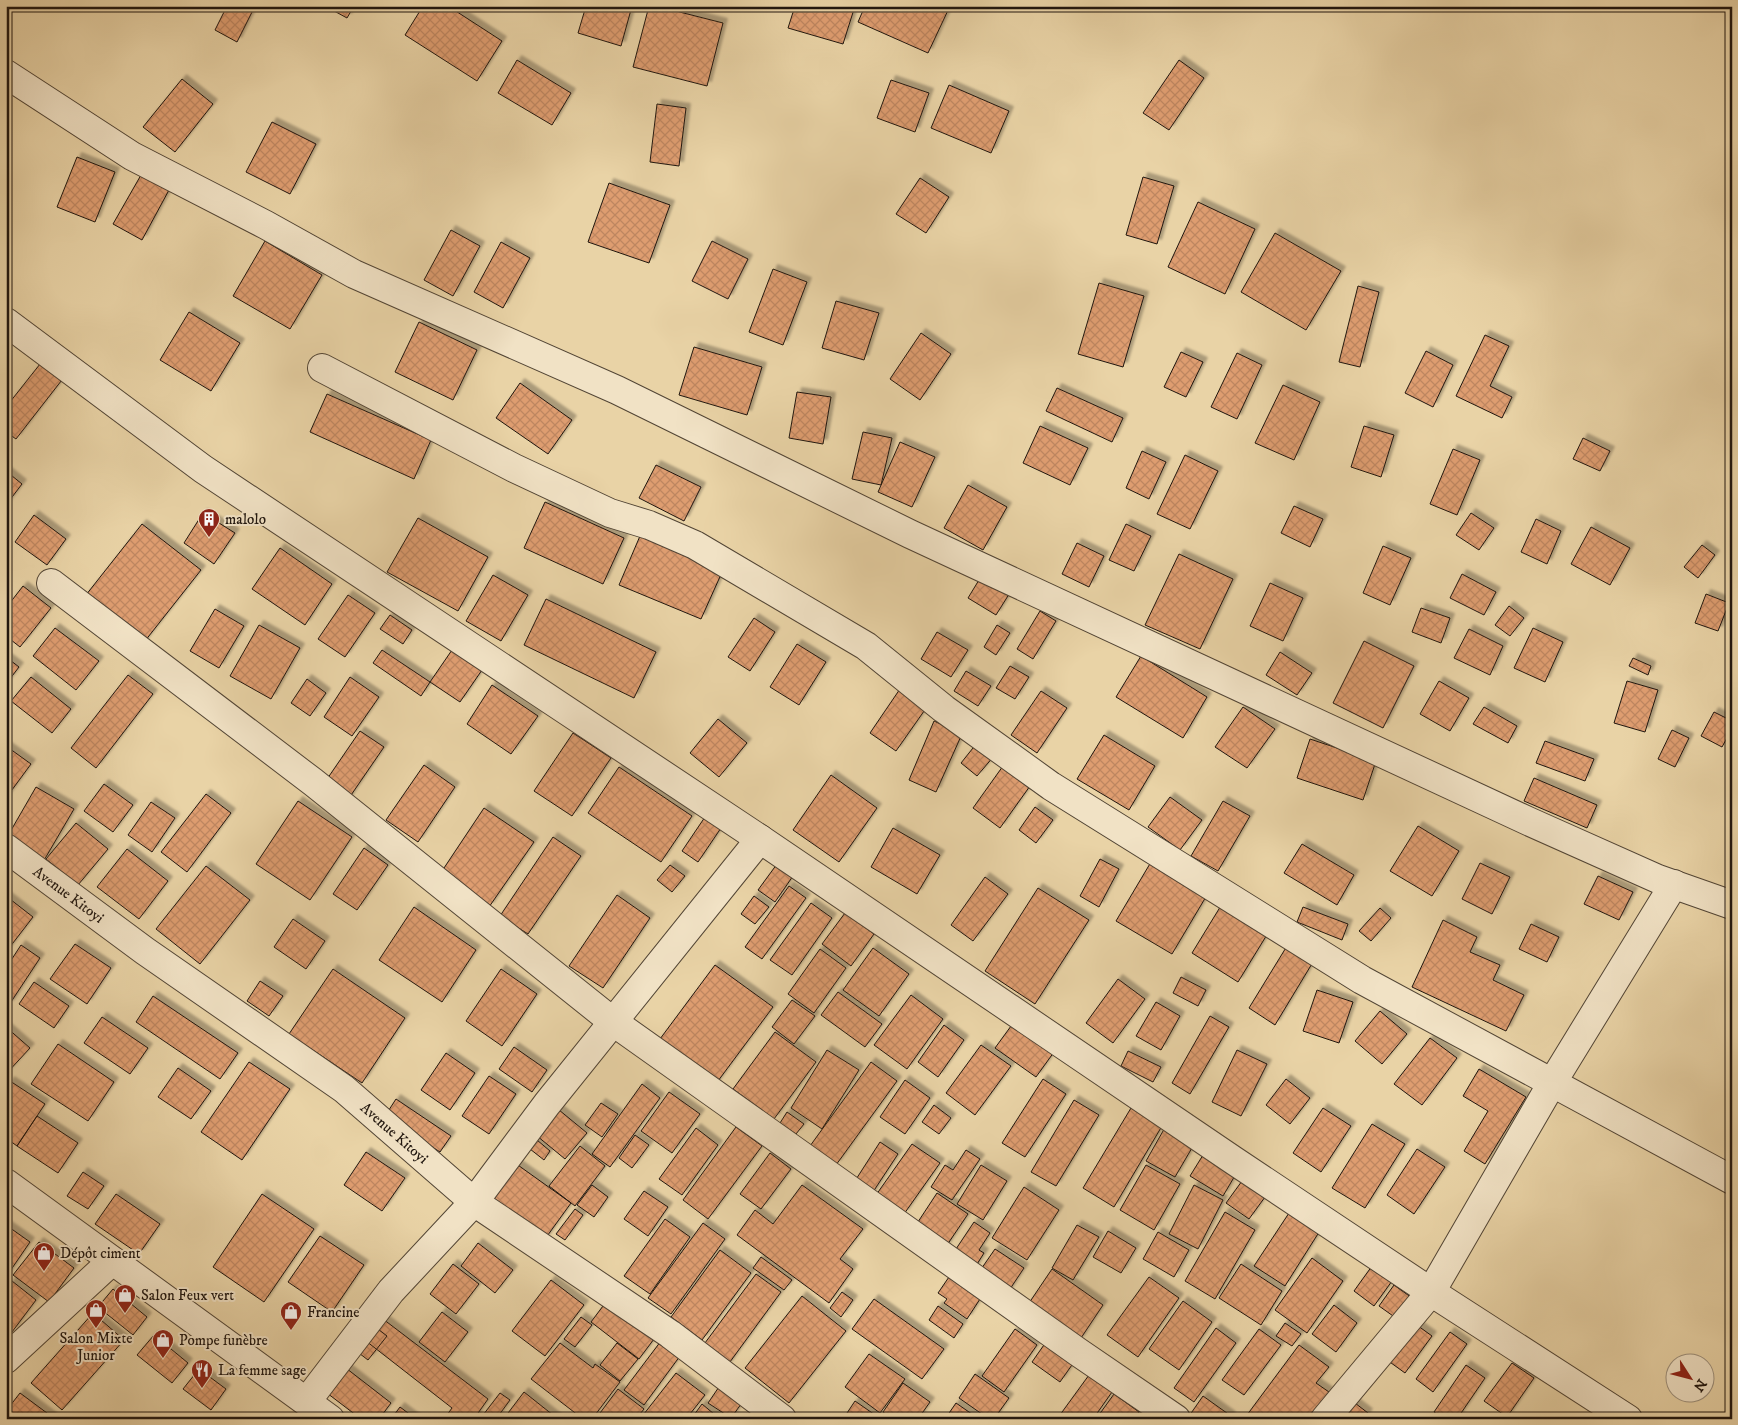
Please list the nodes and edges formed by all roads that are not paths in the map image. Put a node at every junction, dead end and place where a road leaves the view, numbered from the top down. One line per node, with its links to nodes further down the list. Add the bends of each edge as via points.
1 (6, 74): 7 (street, via 132,156 354,274 617,390 1028,590 1528,821)
2 (6, 322): 5 (street, via 203,469)
3 (322, 368): 10 (street, via 514,468 610,513 649,525 704,550 866,646 944,709 1051,786 1362,980)
4 (52, 583): 9 (street, via 313,782)
5 (760, 839): 9 (street); 15 (street)
6 (6, 848): 13 (street, Avenue Kitoyi, via 145,951 344,1089)
7 (1674, 884): 8 (street); 10 (street)
8 (1732, 906)
9 (612, 1022): 13 (street); 20 (street)
10 (1552, 1082): 11 (street); 15 (street)
11 (1732, 1180)
12 (6, 1183): 14 (street)
13 (474, 1202): 17 (street, via 391,1291); 19 (street, Avenue Kitoyi, via 670,1334)
14 (112, 1261): 16 (street); 17 (street)
15 (1431, 1292): 21 (street); 22 (street)
16 (6, 1359)
17 (307, 1401): 18 (street)
18 (330, 1419)
19 (782, 1419)
20 (1176, 1419)
21 (1325, 1419)
22 (1628, 1419)

